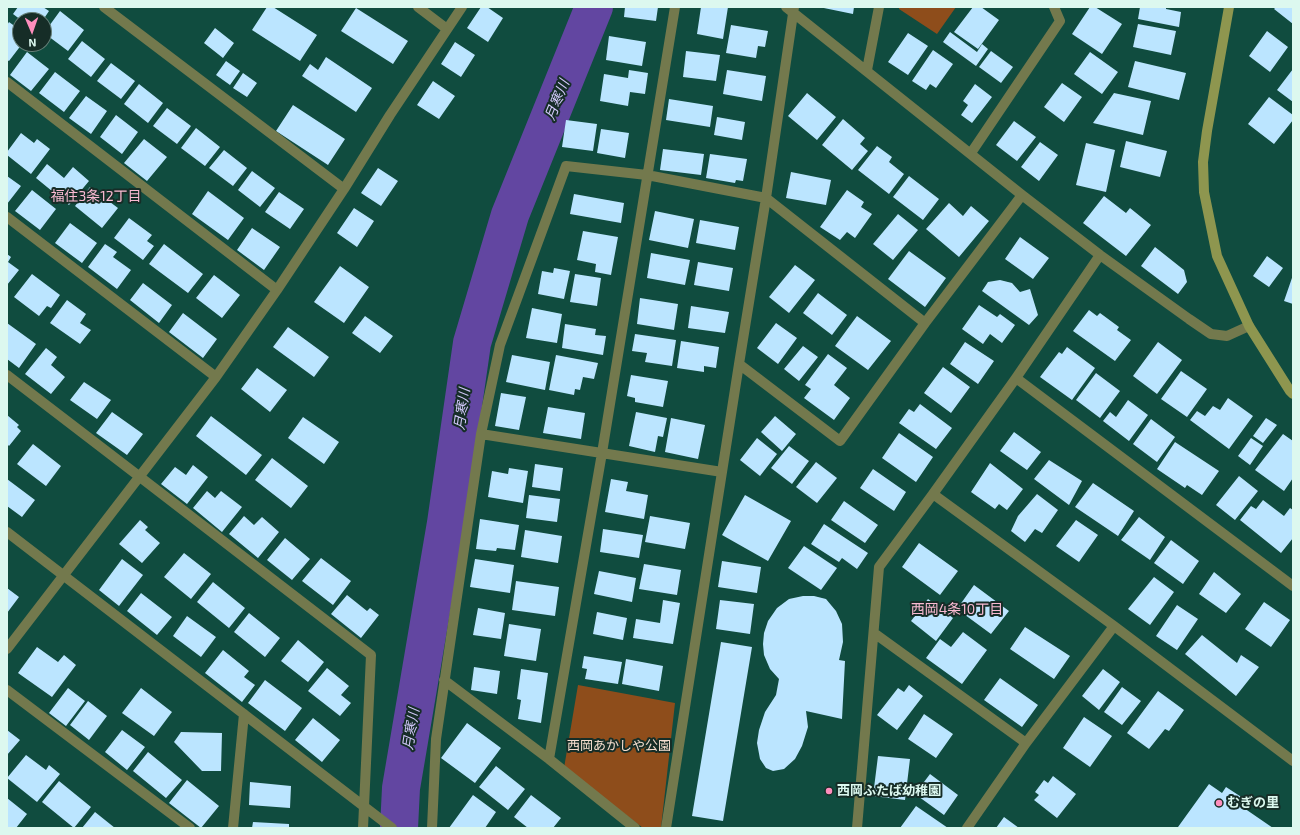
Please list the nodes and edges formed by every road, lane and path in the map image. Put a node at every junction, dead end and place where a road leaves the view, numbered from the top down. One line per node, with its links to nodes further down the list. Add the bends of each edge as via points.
1 (104, 7): 14 (street)
2 (418, 7): 9 (street)
3 (462, 7): 9 (street)
4 (675, 7): 13 (street)
5 (879, 7): 10 (street)
6 (1054, 7): 12 (street, via 1060,21)
7 (1229, 7): 21 (street, via 1207,131 1203,162 1204,192 1217,256)
8 (791, 9): 10 (street); 16 (street)
9 (447, 29): 14 (street)
10 (867, 70): 12 (street)
11 (7, 82): 19 (street)
12 (971, 153): 15 (street)
13 (647, 175): 16 (street); 27 (street, via 566,166 500,345); 28 (street)
14 (344, 189): 19 (street)
15 (1022, 195): 18 (street); 20 (street)
16 (766, 198): 20 (street); 22 (street)
17 (7, 217): 24 (street)
18 (1100, 255): 21 (street, via 1211,334 1227,336); 25 (street)
19 (277, 290): 24 (street)
20 (925, 323): 22 (street, via 840,441)
21 (1249, 326): 26 (street)
22 (739, 364): 29 (street)
23 (7, 376): 30 (street)
24 (216, 377): 30 (street)
25 (1016, 378): 31 (street); 34 (street)
26 (1293, 394)
27 (481, 434): 28 (street); 38 (street)
28 (602, 453): 29 (street); 42 (street)
29 (722, 472): 51 (street)
30 (140, 477): 33 (street); 44 (street, via 371,655)
31 (933, 494): 35 (street); 36 (street, via 879,567)
32 (7, 532): 33 (street)
33 (64, 576): 37 (street); 40 (street)
34 (1293, 586)
35 (1114, 626): 41 (street); 43 (street)
36 (874, 633): 41 (street); 52 (street)
37 (7, 650)
38 (444, 680): 42 (street); 49 (street, via 436,739)
39 (7, 690): 45 (street)
40 (244, 714): 44 (street); 46 (street)
41 (1026, 743): 53 (street)
42 (549, 759): 50 (street)
43 (1293, 761)
44 (365, 807): 47 (street); 48 (street)
45 (190, 828)
46 (233, 828)
47 (364, 828)
48 (392, 828)
49 (432, 828)
50 (635, 828)
51 (666, 828)
52 (857, 828)
53 (967, 828)

